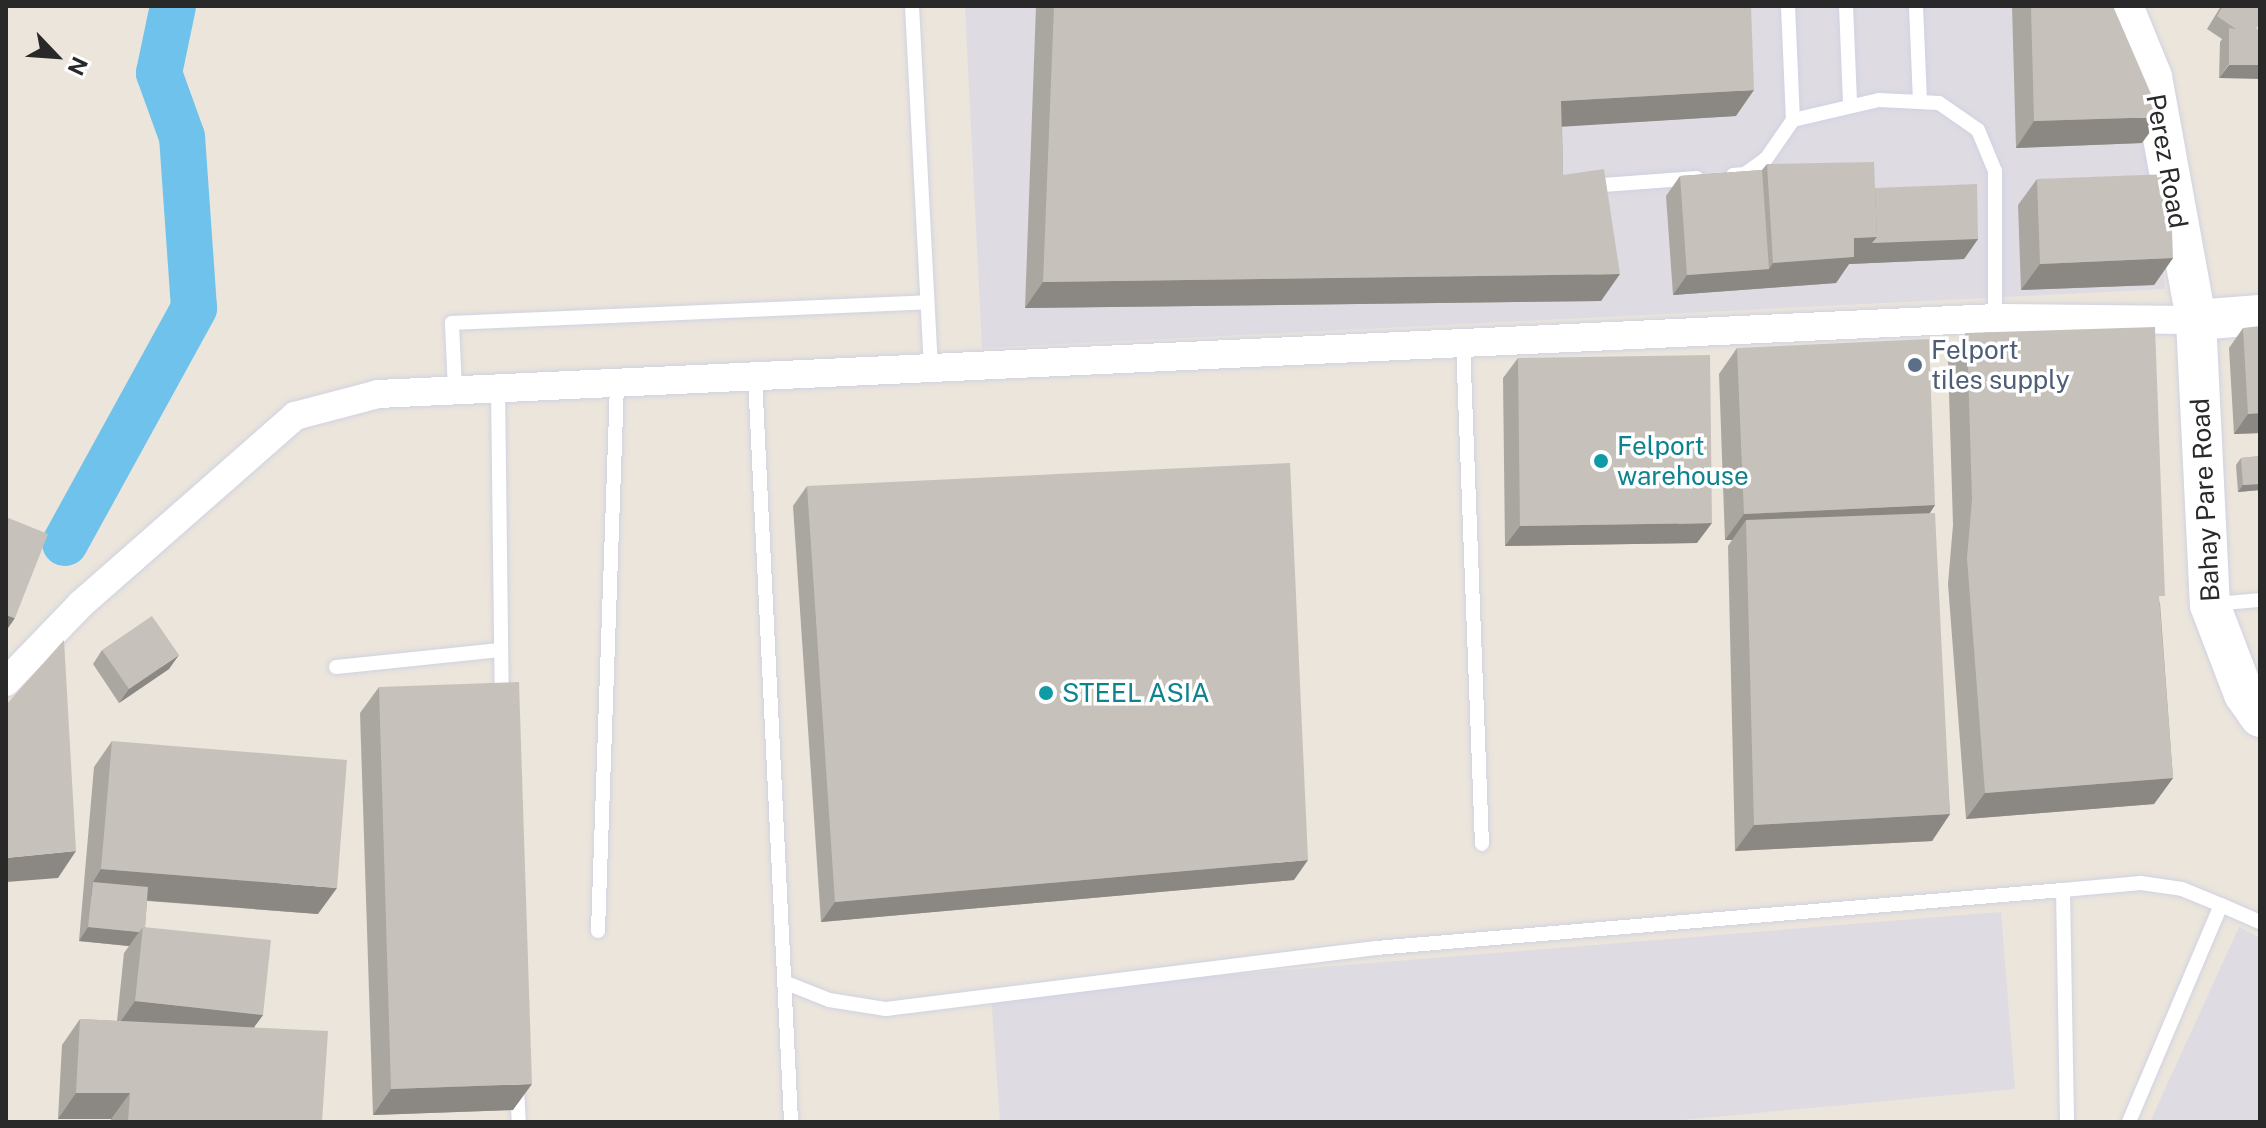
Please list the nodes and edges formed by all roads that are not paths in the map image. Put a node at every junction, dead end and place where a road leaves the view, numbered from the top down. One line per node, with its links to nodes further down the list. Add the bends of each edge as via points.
1 (912, 6): 10 (lane)
2 (1788, 6): 8 (lane)
3 (1846, 6): 7 (lane)
4 (1916, 6): 6 (lane)
5 (2123, 6): 13 (street, Perez Road, via 2152,77)
6 (1920, 100): 7 (lane); 12 (lane, via 1939,103 1978,130 1995,171)
7 (1850, 103): 8 (lane)
8 (1793, 120): 9 (lane, via 1766,159 1745,174)
9 (1569, 188)
10 (927, 302): 15 (lane); 19 (lane, via 452,323)
11 (2260, 315): 13 (street)
12 (1995, 318): 13 (street); 14 (street)
13 (2196, 320): 21 (street, Bahay Pare Road)
14 (1463, 343): 15 (street); 27 (lane)
15 (931, 369): 16 (street)
16 (755, 377): 17 (street); 32 (lane)
17 (617, 383): 18 (street); 31 (lane)
18 (498, 388): 19 (street); 22 (lane)
19 (455, 390): 24 (street, via 378,394 295,416 81,604)
20 (2260, 600): 21 (lane)
21 (2210, 605): 26 (street, Bahay Pare Road, via 2244,694)
22 (500, 650): 23 (lane); 25 (lane)
23 (336, 667)
24 (6, 682)
25 (503, 713)
26 (2260, 717)
27 (1482, 844)
28 (2063, 890): 29 (lane, via 2141,883 2182,889); 32 (lane, via 1376,948 886,1009 829,1000); 36 (lane)
29 (2221, 905): 30 (lane); 37 (lane)
30 (2260, 922)
31 (598, 931)
32 (784, 982): 35 (lane)
33 (517, 1075): 34 (lane)
34 (519, 1122)
35 (791, 1122)
36 (2067, 1122)
37 (2129, 1122)

